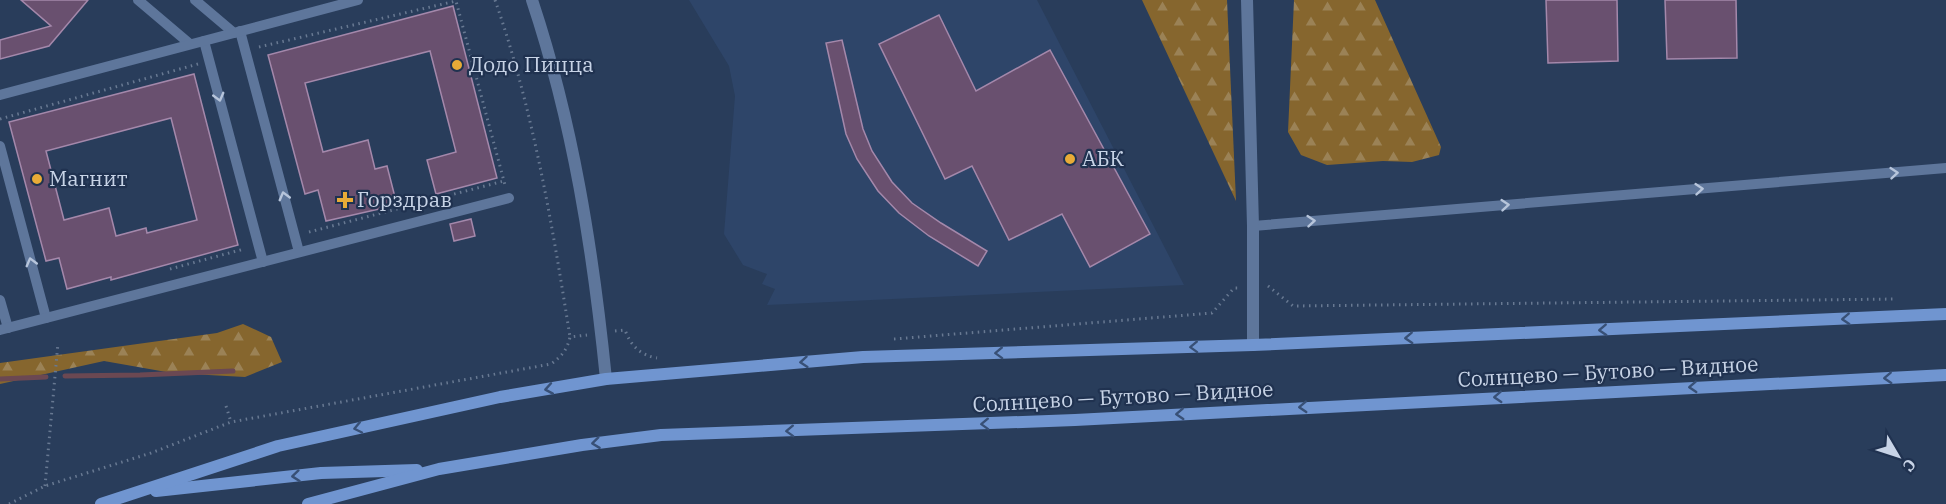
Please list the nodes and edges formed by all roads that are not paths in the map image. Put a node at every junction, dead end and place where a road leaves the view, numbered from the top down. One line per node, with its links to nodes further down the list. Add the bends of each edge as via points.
1 (138, 0): 8 (lane)
2 (195, 0): 6 (lane)
3 (358, 0): 6 (lane)
4 (532, 0): 22 (street, via 575,157 594,266)
5 (1247, 0): 13 (street)
6 (237, 32): 7 (lane); 14 (lane, one-way to 6)
7 (204, 41): 8 (lane); 15 (lane, one-way to 15)
8 (190, 44): 9 (lane)
9 (0, 95)
10 (0, 146): 18 (lane, one-way to 10)
11 (1946, 168): 13 (lane, one-way to 11)
12 (509, 198): 14 (lane)
13 (1252, 226): 20 (street)
14 (299, 252): 15 (lane)
15 (263, 262): 18 (lane)
16 (0, 300): 19 (lane)
17 (1946, 314): 20 (main road, one-way to 20)
18 (46, 318): 19 (lane)
19 (4, 329)
20 (1252, 345): 22 (main road, one-way to 22, via 864,357)
21 (1946, 375): 23 (main road, Солнцево — Бутово — Видное, one-way to 23, via 1075,420 661,435)
22 (606, 379): 24 (main road, one-way to 24, via 500,397 278,446)
23 (439, 469): 24 (main road, one-way to 24, via 321,473); 26 (main road, Солнцево — Бутово — Видное)
24 (134, 494): 25 (main road)
25 (101, 504)
26 (308, 504)

